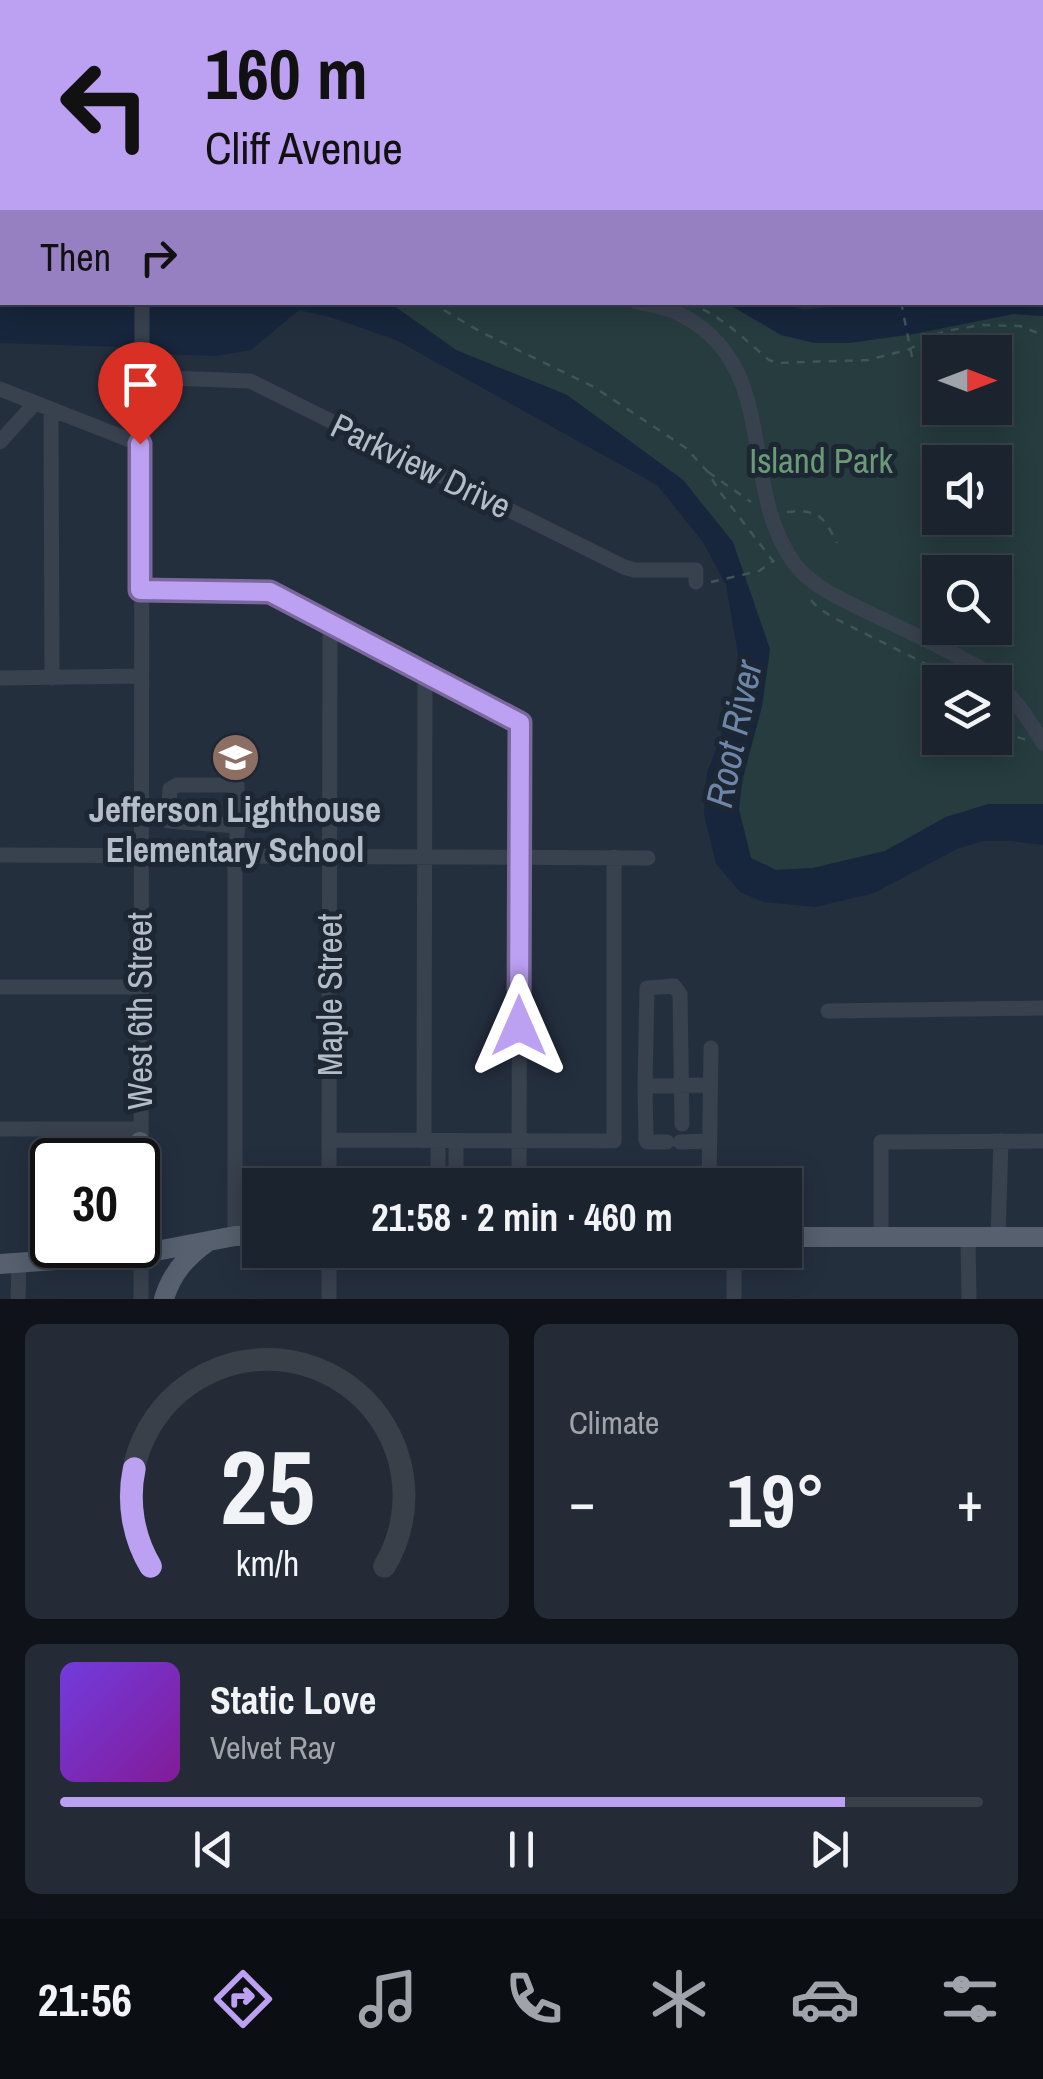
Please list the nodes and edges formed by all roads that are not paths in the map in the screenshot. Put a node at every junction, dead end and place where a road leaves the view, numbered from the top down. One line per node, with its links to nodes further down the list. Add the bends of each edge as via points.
1 (142, 305): 3 (street, West 6th Street)
2 (649, 305): 15 (street, via 696,324 728,355 747,397 770,514 796,566 834,596 985,672)
3 (142, 377): 7 (street, West 6th Street); 8 (street, Parkview Drive, via 250,382 624,568)
4 (0, 388): 5 (street)
5 (43, 406): 6 (street); 7 (street); 14 (street)
6 (0, 442)
7 (140, 444): 9 (street, West 6th Street)
8 (696, 576)
9 (140, 590): 10 (street, via 270,592); 12 (street, West 6th Street)
10 (330, 625): 11 (street); 20 (street, Maple Street)
11 (425, 674): 21 (street); 22 (street, via 520,723)
12 (140, 676): 14 (street); 18 (street, West 6th Street)
13 (0, 678): 14 (street)
14 (52, 678)
15 (1043, 743)
16 (238, 826): 16 (street, via 237,785 170,788 168,821); 19 (street)
17 (0, 855): 18 (street)
18 (140, 856): 19 (street); 26 (street, West 6th Street)
19 (235, 856): 20 (street); 51 (street)
20 (330, 856): 21 (street); 39 (street, Maple Street)
21 (424, 857): 22 (street); 40 (street)
22 (520, 857): 23 (street); 42 (street)
23 (614, 857): 24 (street); 42 (street, via 614,1141)
24 (648, 858)
25 (0, 987): 26 (street)
26 (140, 987): 38 (street, West 6th Street)
27 (1043, 1008): 28 (street)
28 (828, 1011)
29 (711, 1048): 30 (street)
30 (710, 1085): 32 (street); 43 (street)
31 (645, 1086): 32 (street); 32 (street, via 649,986 674,986 680,994); 43 (street, via 647,1142)
32 (681, 1086): 33 (street)
33 (682, 1124)
34 (0, 1128): 35 (street)
35 (97, 1129): 36 (street); 37 (street)
36 (97, 1138)
37 (124, 1138)
38 (139, 1138)
39 (330, 1140): 40 (street); 46 (street, Maple Street)
40 (431, 1140): 41 (street); 47 (street)
41 (456, 1141): 42 (street); 48 (street)
42 (519, 1141): 49 (street)
43 (709, 1141): 50 (street)
44 (1001, 1141): 45 (street); 54 (street, via 881,1142); 56 (street)
45 (1043, 1141)
46 (330, 1168)
47 (435, 1168)
48 (456, 1168)
49 (519, 1168)
50 (709, 1168)
51 (235, 1236): 52 (main road); 58 (main road)
52 (242, 1236)
53 (802, 1237): 54 (main road)
54 (881, 1237): 55 (main road)
55 (968, 1237): 56 (main road); 69 (street)
56 (998, 1237): 57 (main road)
57 (1043, 1238)
58 (209, 1241): 59 (main road); 66 (main road, via 181,1265)
59 (160, 1250)
60 (10, 1264): 64 (street)
61 (140, 1268): 65 (street, West 6th Street)
62 (330, 1268): 67 (street)
63 (734, 1268): 68 (street)
64 (18, 1299)
65 (141, 1299)
66 (164, 1299)
67 (330, 1299)
68 (734, 1299)
69 (969, 1299)

